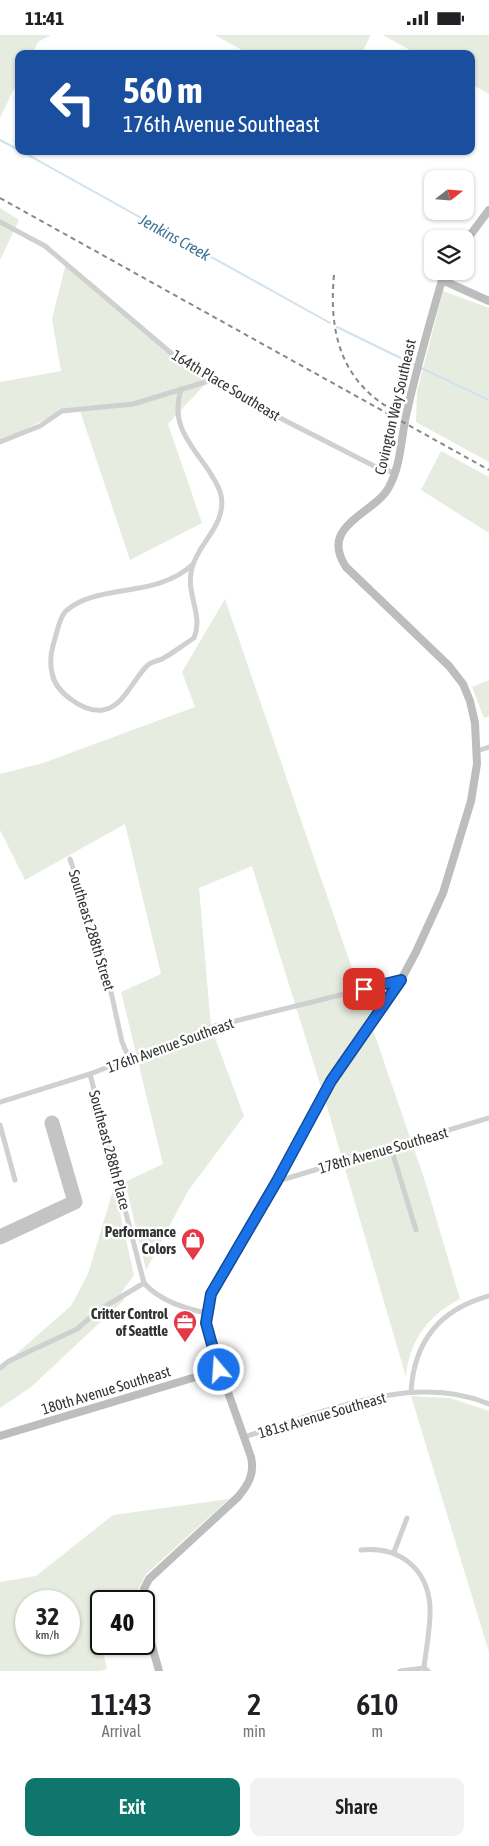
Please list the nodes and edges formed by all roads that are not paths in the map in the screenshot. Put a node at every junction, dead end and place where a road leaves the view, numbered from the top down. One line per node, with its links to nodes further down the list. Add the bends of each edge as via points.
1 (489, 210): 3 (street)
2 (0, 222): 6 (street, 164th Place Southeast, via 45,246 177,358)
3 (474, 230)
4 (442, 280): 5 (street); 9 (street, Covington Way Southeast, via 416,369)
5 (489, 301)
6 (212, 380): 7 (street); 9 (street, 164th Place Southeast, via 376,467)
7 (181, 389): 8 (street, via 133,404 62,411 40,426); 10 (street, via 176,405 178,425 219,486 222,506 220,517)
8 (0, 442)
9 (394, 473): 12 (street, Covington Way Southeast, via 384,494 353,519 341,536 338,547 350,571 456,673 470,701)
10 (193, 564): 10 (street, via 190,593 198,621 194,638 148,665 136,683 112,707 102,711 80,705 60,689 52,674 50,653 59,623 68,610 99,595 144,588 178,575)
11 (489, 747): 12 (street)
12 (477, 751): 14 (street, via 471,801 447,880 428,928)
13 (70, 859): 15 (street, Southeast 288th Street, via 104,960)
14 (401, 980): 15 (street, 176th Avenue Southeast, via 211,1027); 22 (street, via 331,1081)
15 (128, 1058): 16 (street, 176th Avenue Southeast)
16 (90, 1074): 17 (street, 176th Avenue Southeast); 24 (street, Southeast 288th Place)
17 (0, 1102)
18 (489, 1118): 20 (street, 178th Avenue Southeast)
19 (0, 1125): 21 (street)
20 (391, 1148): 22 (street, 178th Avenue Southeast); 23 (street)
21 (15, 1180)
22 (277, 1181): 26 (street, via 211,1294)
23 (416, 1230)
24 (144, 1283): 26 (street, via 154,1293 172,1302); 27 (street, via 99,1310 77,1329)
25 (489, 1296): 29 (street, via 458,1307 434,1328 417,1356)
26 (206, 1313): 28 (street, via 207,1333)
27 (0, 1368)
28 (219, 1370): 31 (street, 180th Avenue Southeast); 32 (street)
29 (411, 1392): 30 (street, 181st Avenue Southeast, via 447,1393); 32 (street, 181st Avenue Southeast, via 364,1401)
30 (489, 1404)
31 (0, 1436)
32 (244, 1437): 36 (street, via 253,1467 248,1485 149,1579)
33 (407, 1518): 35 (street)
34 (361, 1550): 35 (street, via 378,1548)
35 (394, 1552): 38 (street, via 411,1564 430,1606)
36 (144, 1590)
37 (155, 1655): 39 (street)
38 (426, 1670): 40 (street)
39 (159, 1671)
40 (400, 1671)

